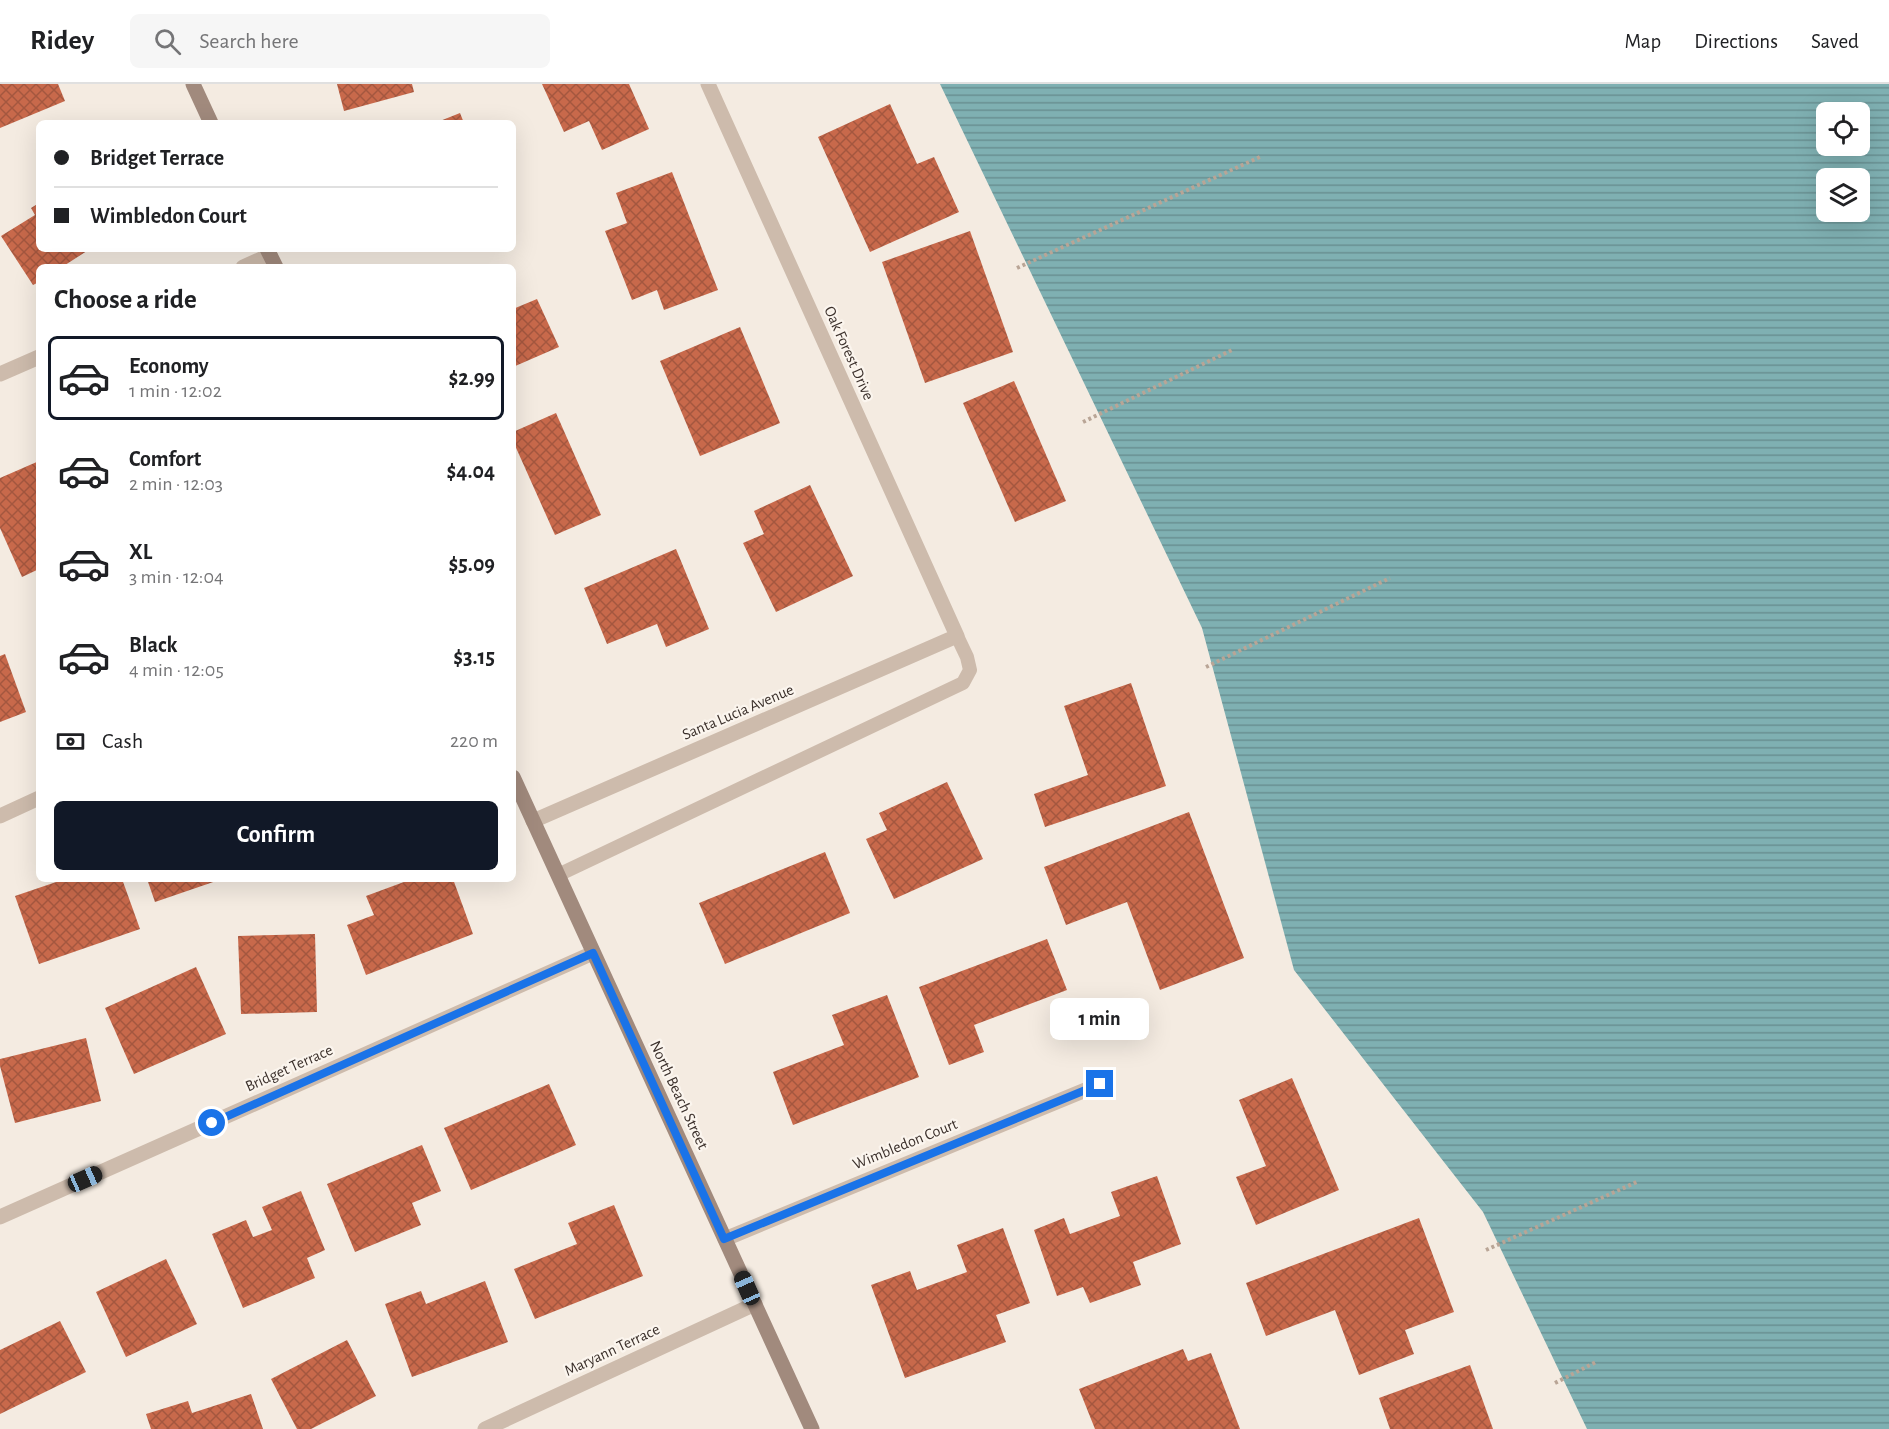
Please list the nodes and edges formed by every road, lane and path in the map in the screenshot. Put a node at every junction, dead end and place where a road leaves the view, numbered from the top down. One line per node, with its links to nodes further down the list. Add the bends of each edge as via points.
1 (193, 84): 3 (street)
2 (708, 84): 13 (street, Oak Forest Drive)
3 (210, 120)
4 (1262, 156): 7 (path)
5 (271, 257): 6 (street)
6 (251, 264)
7 (1017, 268)
8 (1232, 350): 11 (path)
9 (36, 358): 10 (street)
10 (0, 374)
11 (1083, 422)
12 (1390, 578): 14 (path)
13 (957, 636): 18 (street, Santa Lucia Avenue); 19 (lane, via 970,670 963,683)
14 (1206, 667)
15 (516, 784): 18 (street, North Beach Street)
16 (36, 799): 17 (street)
17 (0, 816)
18 (533, 821): 19 (street, North Beach Street)
19 (558, 875): 20 (street, North Beach Street)
20 (593, 953): 23 (street, Bridget Terrace); 24 (street, North Beach Street)
21 (1100, 1084): 24 (street, Wimbledon Court)
22 (1639, 1181): 25 (path)
23 (0, 1217)
24 (724, 1239): 26 (street, North Beach Street)
25 (1486, 1250)
26 (755, 1304): 29 (street, Maryann Terrace); 30 (street, North Beach Street)
27 (1596, 1362): 28 (path)
28 (1555, 1383)
29 (485, 1429)
30 (812, 1429)

